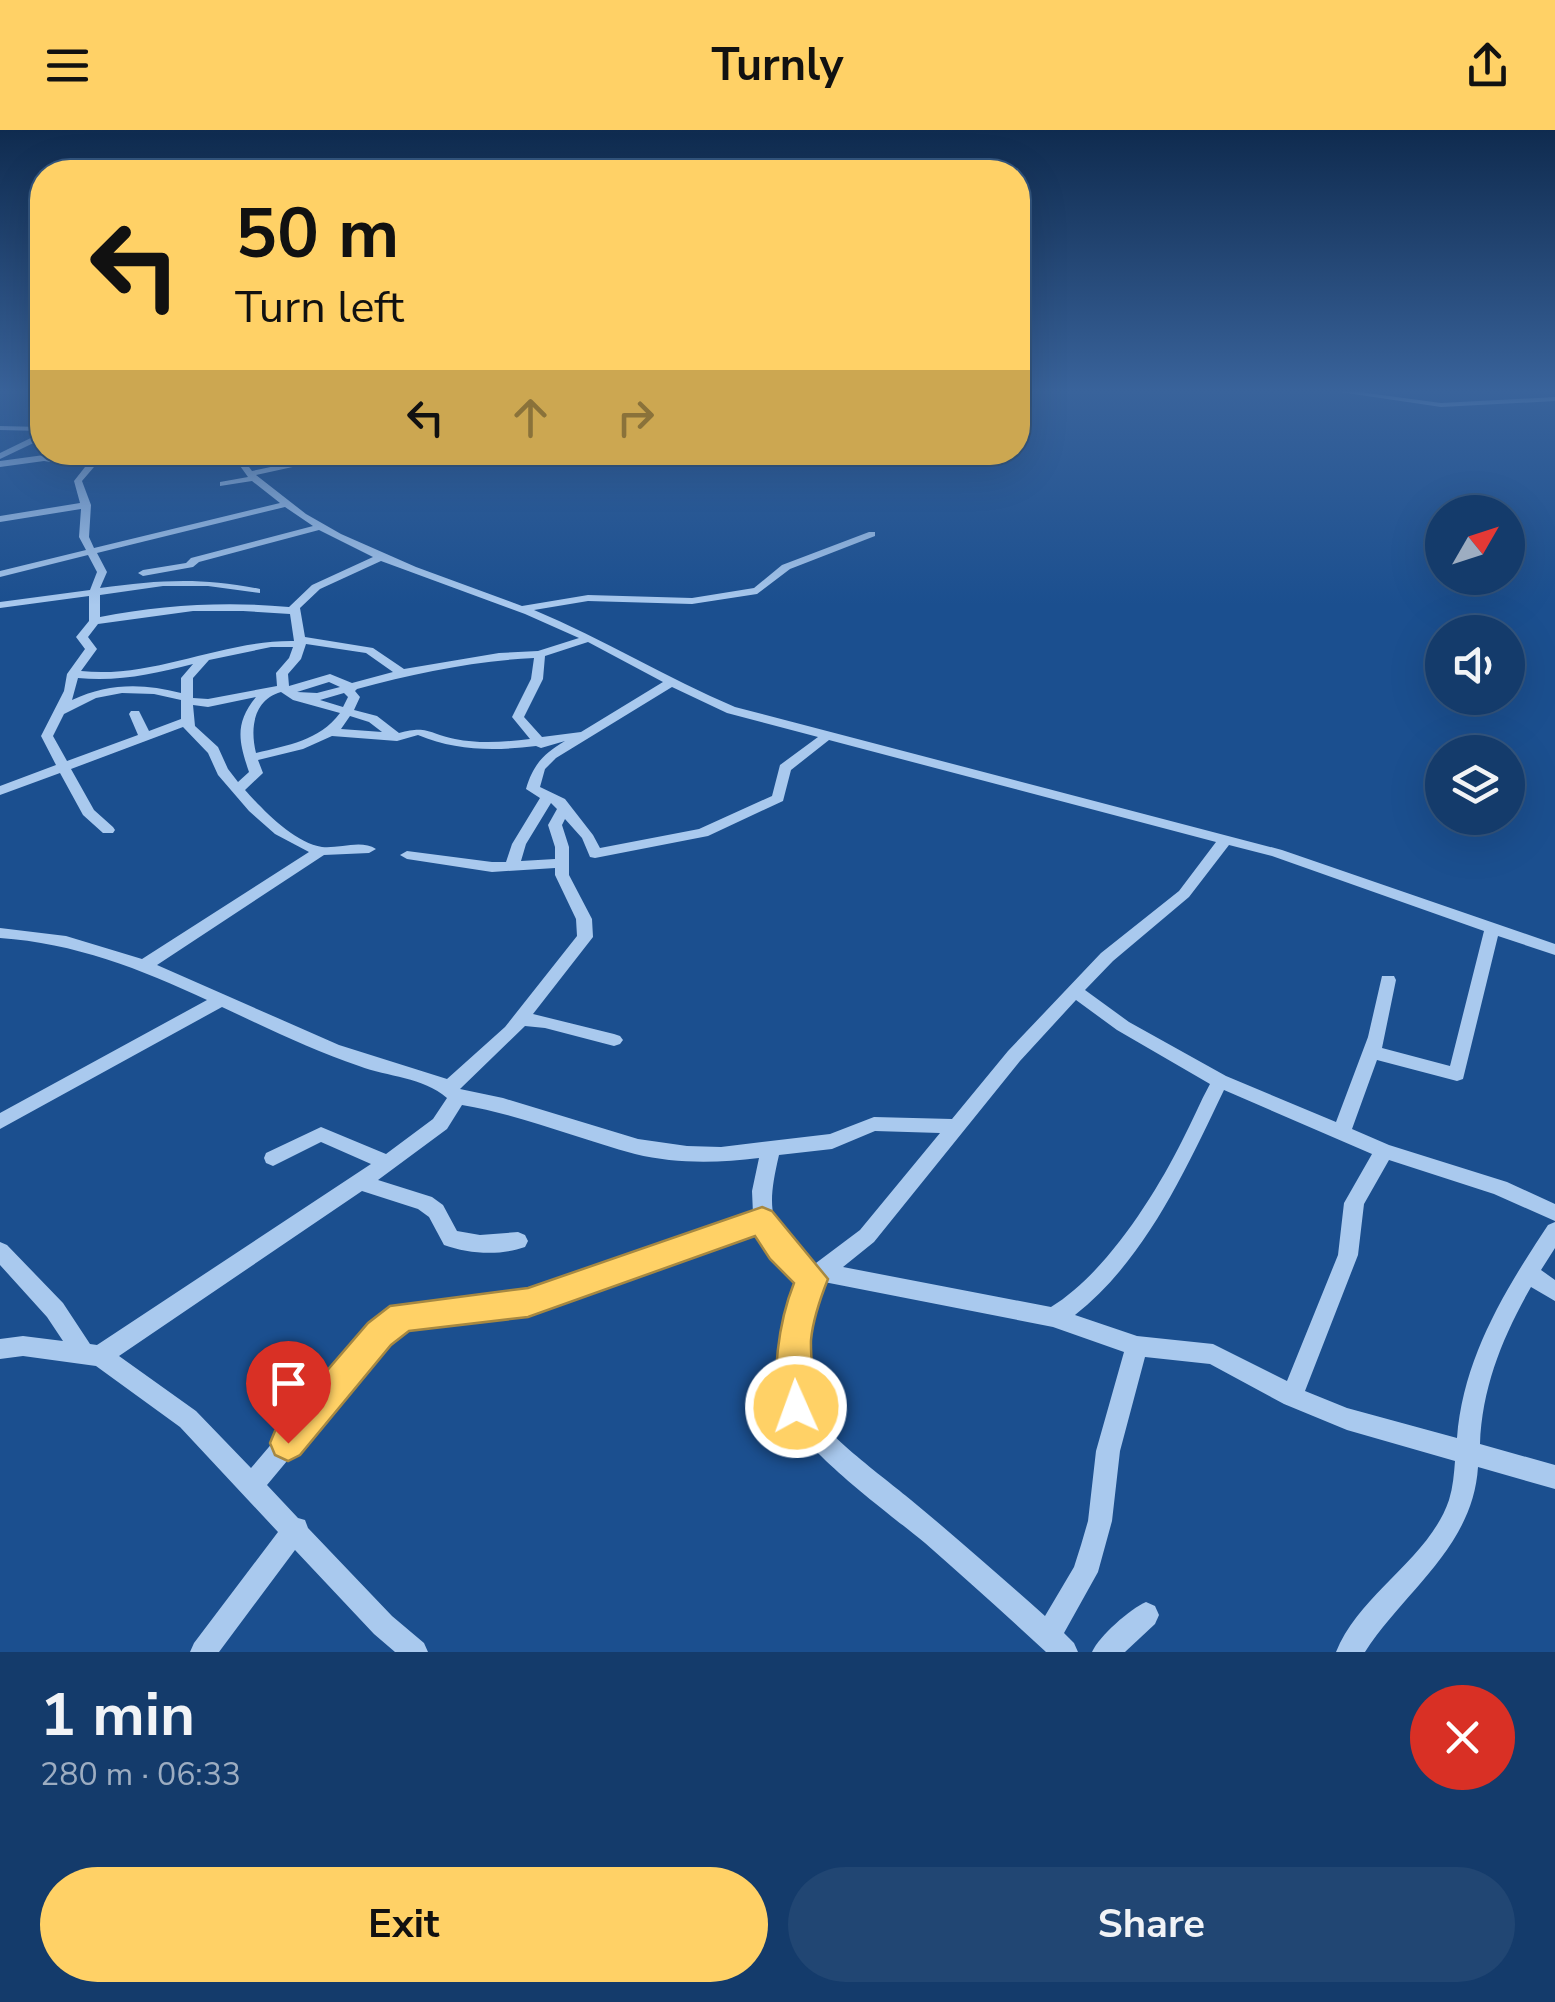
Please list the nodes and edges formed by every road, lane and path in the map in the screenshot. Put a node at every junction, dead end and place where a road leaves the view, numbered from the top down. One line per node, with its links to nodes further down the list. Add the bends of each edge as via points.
1 (90, 465): 7 (street, via 78,481)
2 (244, 465): 4 (street)
3 (300, 465): 4 (street)
4 (252, 476): 5 (street); 6 (street)
5 (223, 484)
6 (280, 500): 8 (street); 10 (street); 12 (street)
7 (86, 505): 9 (street); 12 (street, via 84,537)
8 (231, 506)
9 (0, 519)
10 (318, 527): 13 (street); 14 (street)
11 (872, 534): 21 (street, via 786,567 749,592 692,601 601,597)
12 (92, 551): 15 (street); 17 (street, via 102,572)
13 (381, 557): 21 (street); 22 (street, via 316,588)
14 (143, 573)
15 (0, 574)
16 (214, 578): 17 (street); 18 (street); 20 (street)
17 (95, 591): 19 (street); 24 (street)
18 (256, 591)
19 (0, 605)
20 (194, 607): 22 (street); 23 (street); 24 (street)
21 (522, 609): 25 (street)
22 (294, 611): 26 (street)
23 (184, 617)
24 (94, 621): 31 (street, via 82,637 90,651)
25 (589, 638): 28 (street); 33 (street)
26 (300, 642): 27 (street); 29 (street); 30 (street)
27 (338, 647): 30 (street); 32 (street, via 372,652)
28 (538, 654): 32 (street); 47 (street, via 536,684 518,717)
29 (206, 656): 31 (street, via 110,678); 37 (street, via 188,675)
30 (294, 665): 35 (street, via 282,673)
31 (72, 674): 38 (street)
32 (402, 674): 34 (street)
33 (670, 684): 43 (street); 46 (street)
34 (350, 689): 35 (street, via 330,678); 36 (street); 40 (street)
35 (280, 690): 36 (street); 37 (street, via 234,692 203,704); 49 (street, via 255,704 245,726)
36 (303, 698): 40 (street)
37 (187, 700): 38 (street, via 115,688); 41 (street)
38 (57, 714): 50 (street, via 47,736)
39 (135, 714): 44 (street)
40 (348, 714): 42 (street); 45 (street, via 373,719)
41 (187, 721): 44 (street); 51 (street)
42 (332, 732): 45 (street); 49 (street)
43 (587, 734): 47 (street); 48 (street)
44 (146, 737): 50 (street)
45 (398, 737): 47 (street, via 419,731 458,744)
46 (825, 738): 54 (street, via 785,768 778,798 689,837 595,854 590,835); 56 (street)
47 (539, 742): 48 (street)
48 (551, 756): 53 (street, via 532,787)
49 (250, 758): 51 (street, via 256,773)
50 (62, 767): 52 (street); 55 (street, via 88,812)
51 (239, 788): 58 (street, via 281,834)
52 (0, 792)
53 (549, 795): 54 (street); 61 (street)
54 (564, 809): 60 (street, via 556,824)
55 (108, 830)
56 (1225, 840): 62 (street, via 1343,874); 67 (street, via 1184,894)
57 (369, 848): 58 (street)
58 (322, 851): 65 (street)
59 (406, 855): 61 (street)
60 (561, 863): 61 (street); 69 (street, via 585,936)
61 (512, 865)
62 (1492, 930): 64 (street); 71 (street, via 1457,1074)
63 (0, 933): 65 (street, via 75,943)
64 (1555, 950)
65 (143, 966): 68 (street)
66 (1388, 980): 71 (street)
67 (1075, 991): 72 (street); 75 (street)
68 (221, 1000): 73 (street); 74 (street)
69 (520, 1019): 70 (street); 73 (street)
70 (614, 1040)
71 (1372, 1052): 76 (street)
72 (1220, 1081): 76 (street); 90 (street, via 1186,1153 1132,1233 1090,1292)
73 (454, 1093): 77 (street, via 660,1152); 80 (street, via 440,1124)
74 (0, 1122)
75 (955, 1126): 77 (street, via 874,1124 832,1141); 88 (street, via 868,1236)
76 (1341, 1133): 78 (street)
77 (771, 1149): 83 (street, via 760,1189)
78 (1384, 1152): 82 (street, via 1500,1188); 94 (street, via 1354,1203 1348,1254)
79 (273, 1158): 80 (street, via 320,1134)
80 (388, 1163): 81 (street)
81 (360, 1182): 85 (street, via 425,1203 455,1240); 93 (street)
82 (1555, 1213)
83 (762, 1220): 88 (street, via 780,1249); 97 (street, via 528,1302 402,1316 379,1334)
84 (1555, 1232): 87 (street)
85 (518, 1241)
86 (0, 1250): 93 (street)
87 (1528, 1273): 89 (street); 95 (street, via 1479,1374)
88 (816, 1276): 90 (street); 100 (street, via 802,1304 793,1364 796,1407 804,1421)
89 (1555, 1292)
90 (1053, 1317): 91 (street)
91 (1137, 1346): 94 (street, via 1213,1354); 100 (street, via 1108,1451 1100,1521)
92 (0, 1348): 93 (street)
93 (91, 1355): 97 (street, via 188,1420)
94 (1292, 1396): 95 (street)
95 (1467, 1452): 96 (street); 104 (street, via 1457,1512)
96 (1555, 1476)
97 (252, 1485): 98 (street)
98 (296, 1529): 101 (street); 102 (street)
99 (1146, 1615): 103 (street)
100 (1057, 1643)
101 (204, 1652)
102 (415, 1652)
103 (1105, 1652)
104 (1349, 1652)

